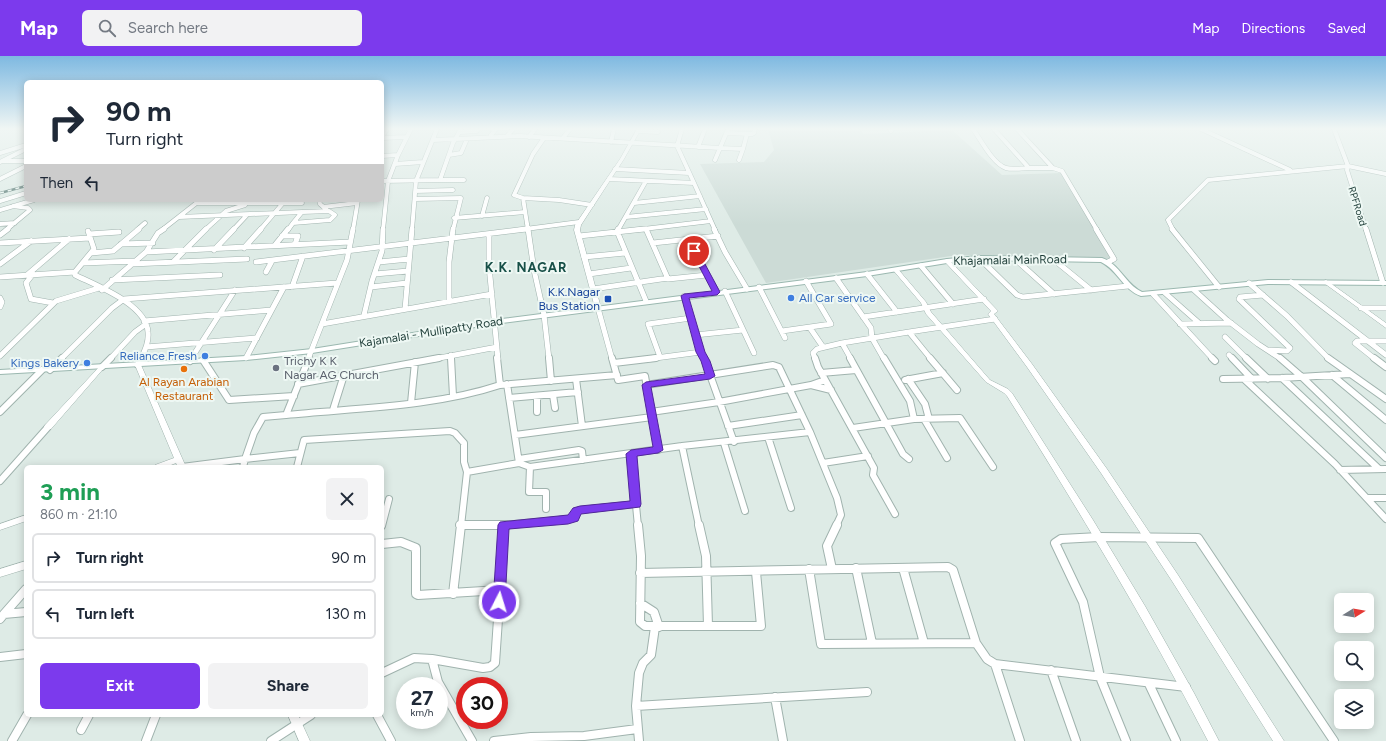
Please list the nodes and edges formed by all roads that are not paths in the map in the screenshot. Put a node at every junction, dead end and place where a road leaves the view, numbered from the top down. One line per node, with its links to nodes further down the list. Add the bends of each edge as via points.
1 (1, 161): 2 (street)
2 (24, 161)
3 (396, 161): 14 (street)
4 (447, 161): 25 (street)
5 (530, 161): 37 (street, via 514,192)
6 (620, 161): 19 (street)
7 (684, 161): 21 (street)
8 (998, 161): 17 (street, via 1009,169)
9 (1023, 161): 17 (street)
10 (1047, 161): 18 (street)
11 (1270, 161): 20 (street)
12 (1346, 161): 15 (street)
13 (423, 162): 14 (street); 29 (street)
14 (395, 164): 28 (street)
15 (1348, 166): 20 (street); 22 (street, RPFRoad); 141 (street, RPFRoad, via 1347,174)
16 (24, 167): 23 (street)
17 (1029, 168): 18 (street)
18 (1053, 168): 114 (street, via 1062,171 1114,259)
19 (615, 169): 21 (street); 24 (street)
20 (1291, 171): 144 (street, via 1208,180 1168,220 1174,232)
21 (689, 173): 31 (street)
22 (1386, 174)
23 (0, 179)
24 (609, 179): 30 (street); 50 (street)
25 (440, 180): 26 (street); 29 (street)
26 (464, 180)
27 (384, 181): 28 (street)
28 (388, 181): 29 (street); 93 (street)
29 (416, 181): 33 (street)
30 (646, 181): 31 (street); 49 (street)
31 (694, 183): 35 (street)
32 (452, 190): 33 (street)
33 (415, 191): 38 (street)
34 (24, 194): 39 (street)
35 (700, 196): 49 (street); 53 (street)
36 (487, 198): 61 (street)
37 (522, 198): 50 (street); 57 (street)
38 (415, 199): 64 (street, via 461,198); 87 (street)
39 (0, 201)
40 (27, 202): 51 (street)
41 (198, 202): 42 (street); 63 (street)
42 (229, 202): 43 (street)
43 (253, 202): 59 (street)
44 (284, 202): 58 (street)
45 (294, 202): 48 (street)
46 (319, 202): 52 (street)
47 (358, 202): 52 (street); 85 (street)
48 (302, 203)
49 (634, 203): 62 (street)
50 (592, 205): 66 (street)
51 (13, 206): 54 (street); 67 (street, via 30,210)
52 (323, 207): 55 (street)
53 (706, 209): 62 (street); 65 (street)
54 (1, 210)
55 (329, 211): 56 (street); 69 (street, via 335,215 330,220)
56 (302, 212): 58 (street); 69 (street)
57 (525, 212): 61 (street); 71 (street)
58 (274, 214): 60 (street); 94 (street)
59 (220, 215): 60 (street); 63 (street); 96 (street)
60 (247, 215): 95 (street)
61 (482, 216): 64 (street)
62 (626, 216): 73 (street)
63 (179, 217): 86 (street, via 158,233)
64 (454, 218): 81 (street)
65 (711, 221): 72 (street); 80 (street)
66 (579, 222): 71 (street); 79 (street)
67 (15, 223): 70 (street); 77 (street)
68 (145, 223): 90 (street)
69 (293, 223): 78 (street)
70 (0, 224)
71 (528, 229): 76 (street); 179 (street)
72 (646, 229): 73 (street); 88 (street)
73 (617, 231): 79 (street); 100 (street)
74 (119, 232): 75 (street)
75 (89, 234): 82 (street); 98 (street, via 94,249)
76 (489, 234): 81 (street); 157 (street)
77 (0, 235)
78 (282, 236): 91 (street, via 298,236); 92 (street)
79 (579, 236): 102 (street)
80 (718, 236): 83 (street); 150 (street)
81 (451, 238): 87 (street); 166 (street, via 447,277)
82 (69, 240): 84 (street); 127 (street)
83 (688, 240): 88 (street); 129 (street)
84 (31, 241): 89 (street); 116 (street)
85 (350, 242): 91 (street); 97 (street)
86 (153, 243): 90 (street); 99 (street)
87 (411, 243): 93 (street); 106 (street)
88 (653, 243): 131 (street)
89 (0, 244)
90 (121, 244): 98 (street, via 112,251)
91 (295, 244): 92 (street)
92 (275, 245): 94 (street)
93 (382, 247): 97 (street); 113 (street)
94 (244, 248): 95 (street)
95 (214, 250): 96 (street)
96 (184, 251): 99 (street); 109 (street)
97 (348, 251): 101 (street); 137 (street)
98 (91, 252): 115 (street)
99 (146, 252): 111 (street)
100 (625, 253): 102 (street); 118 (street)
101 (303, 256): 110 (street); 142 (street)
102 (584, 257): 125 (street)
103 (979, 258): 104 (main road, Khajamalai MainRoad); 108 (main road, Khajamalai MainRoad); 158 (street, via 1020,296)
104 (1014, 258): 107 (main road, Khajamalai MainRoad); 158 (street)
105 (247, 259): 109 (street)
106 (409, 259): 113 (street); 120 (street)
107 (1053, 259): 114 (main road, Khajamalai MainRoad, via 1095,259); 152 (street)
108 (947, 260): 117 (main road, Khajamalai MainRoad); 164 (street)
109 (174, 261): 111 (street)
110 (272, 261): 112 (street); 122 (street)
111 (133, 262): 115 (street); 133 (street)
112 (256, 262)
113 (379, 262): 124 (street)
114 (1108, 262): 143 (main road, via 1115,267)
115 (83, 263): 121 (street)
116 (0, 264)
117 (921, 266): 119 (main road, Khajamalai MainRoad); 168 (street)
118 (631, 268): 125 (street); 139 (street)
119 (896, 270): 126 (main road, Khajamalai MainRoad); 171 (street, via 924,303)
120 (408, 271): 124 (street); 138 (street)
121 (75, 272): 123 (street); 148 (street, via 75,275)
122 (266, 272)
123 (33, 274): 127 (street); 167 (street, via 26,283 31,299)
124 (374, 274): 146 (street)
125 (588, 274): 149 (street)
126 (867, 274): 132 (main road, Khajamalai MainRoad); 176 (street)
127 (27, 275): 130 (street)
128 (220, 275): 133 (street)
129 (707, 275): 131 (street); 155 (street)
130 (0, 277)
131 (668, 278): 139 (street)
132 (836, 278): 134 (main road, Khajamalai MainRoad); 180 (street)
133 (112, 280): 148 (street)
134 (806, 281): 147 (main road, Khajamalai MainRoad); 190 (street, via 831,322)
135 (1291, 282): 136 (main road); 140 (main road); 200 (street)
136 (1326, 282): 141 (main road); 172 (street)
137 (337, 283): 142 (street); 187 (street)
138 (407, 283): 146 (street); 173 (street)
139 (638, 283): 149 (street); 165 (street)
140 (1249, 283): 144 (main road); 160 (street)
141 (1384, 283)
142 (292, 286): 145 (street)
143 (1128, 286): 152 (street); 159 (main road, via 1135,292)
144 (1219, 286): 153 (main road)
145 (284, 287): 151 (street); 175 (street)
146 (371, 287): 178 (street)
147 (759, 287): 150 (main road, Khajamalai MainRoad); 193 (street)
148 (101, 289): 163 (street); 167 (street)
149 (593, 289): 170 (street)
150 (747, 289): 154 (main road, Khajamalai MainRoad)
151 (235, 290): 163 (street); 177 (street)
152 (1091, 290): 158 (street)
153 (1194, 290): 156 (main road); 184 (street)
154 (725, 291): 155 (main road, Khajamalai MainRoad); 192 (street)
155 (717, 292): 161 (main road, Khajamalai MainRoad)
156 (1165, 293): 159 (main road); 186 (street)
157 (492, 294): 166 (street); 183 (street)
158 (1054, 294)
159 (1153, 294): 188 (street)
160 (1263, 295): 207 (street, via 1240,296 1238,299 1290,348 1288,351); 232 (street, via 1287,316 1319,351)
161 (684, 296): 165 (main road, Khajamalai MainRoad); 181 (street)
162 (0, 298): 169 (street)
163 (124, 299): 185 (street); 226 (street)
164 (984, 299): 168 (street); 182 (street, via 995,311 991,314)
165 (646, 301): 170 (main road, Khajamalai MainRoad)
166 (449, 302): 173 (street)
167 (53, 303): 214 (street)
168 (952, 304): 171 (street)
169 (0, 307)
170 (598, 308): 179 (main road, Kajamalai - Mullipatty Road); 221 (street)
171 (925, 308): 176 (street); 191 (street)
172 (1361, 308): 174 (street); 189 (street)
173 (405, 309): 178 (street)
174 (1385, 309)
175 (272, 310): 177 (street); 197 (street)
176 (897, 312): 180 (street)
177 (220, 314): 185 (street); 202 (street)
178 (364, 315): 187 (street)
179 (544, 315): 183 (main road, Kajamalai - Mullipatty Road); 245 (street)
180 (863, 317): 199 (street, via 871,328)
181 (690, 319): 195 (street); 215 (street, via 648,324)
182 (995, 319): 191 (street); 319 (street, via 1023,355)
183 (494, 322): 205 (street); 208 (main road, Kajamalai - Mullipatty Road)
184 (1231, 322): 186 (street); 207 (street)
185 (145, 323): 204 (street, via 148,330); 223 (street)
186 (1200, 323): 188 (street)
187 (322, 324): 208 (street)
188 (1180, 324): 219 (street)
189 (1386, 326)
190 (810, 328): 193 (street); 206 (street)
191 (941, 328): 194 (street); 318 (street, via 988,381 1010,395)
192 (743, 330): 195 (street); 210 (street)
193 (782, 331): 198 (street)
194 (909, 332): 199 (street); 230 (street)
195 (695, 335): 209 (street)
196 (1225, 337): 237 (street)
197 (257, 338): 202 (street); 216 (street)
198 (785, 338)
199 (872, 338): 203 (street); 246 (street)
200 (1369, 341): 201 (street); 213 (street); 224 (street, via 1355,343)
201 (1386, 341)
202 (202, 342): 204 (street); 218 (street)
203 (842, 343): 206 (street); 227 (street)
204 (146, 347): 222 (street)
205 (497, 347): 211 (street); 248 (street)
206 (823, 347): 229 (street, via 813,353)
207 (1268, 350): 235 (street)
208 (312, 351): 216 (main road, Kajamalai - Mullipatty Road); 247 (street)
209 (701, 352): 215 (street); 234 (street)
210 (754, 353)
211 (451, 355): 220 (street); 257 (street)
212 (1229, 355): 242 (street)
213 (1386, 355)
214 (0, 356)
215 (660, 357): 221 (street)
216 (246, 358): 217 (main road, Kajamalai - Mullipatty Road)
217 (203, 360): 218 (main road, Kajamalai - Mullipatty Road); 256 (street, via 229,400)
218 (190, 361): 222 (main road, Kajamalai - Mullipatty Road)
219 (1215, 361)
220 (415, 362): 233 (street); 262 (street)
221 (614, 363): 236 (street)
222 (138, 365): 223 (main road, Kajamalai - Mullipatty Road); 295 (street)
223 (102, 367): 226 (main road, Kajamalai - Mullipatty Road); 276 (street)
224 (1386, 367)
225 (42, 370): 226 (main road, Kajamalai - Mullipatty Road); 228 (main road, Kajamalai - Mullipatty Road); 265 (street)
226 (50, 370)
227 (856, 370): 229 (street); 273 (street)
228 (0, 372)
229 (822, 373): 243 (street)
230 (943, 373): 244 (street); 253 (street)
231 (1332, 374): 232 (street); 235 (street); 272 (street)
232 (1350, 374): 260 (street)
233 (344, 375): 247 (street); 264 (street)
234 (710, 376): 249 (street); 251 (street, via 776,365); 261 (street)
235 (1302, 377): 238 (street); 289 (street)
236 (618, 378): 239 (street, via 608,376); 249 (street, via 644,376)
237 (1268, 378): 238 (street); 242 (street)
238 (1282, 378): 300 (street)
239 (576, 379): 245 (street); 254 (street)
240 (1223, 379): 241 (street)
241 (1244, 379): 242 (street); 301 (street)
242 (1252, 379)
243 (825, 380): 250 (street); 252 (street)
244 (908, 380): 246 (street); 271 (street, via 925,404)
245 (551, 381): 248 (street)
246 (899, 381): 270 (street, via 910,401)
247 (298, 384): 256 (street)
248 (503, 385): 257 (street); 259 (street)
249 (646, 385): 267 (street)
250 (811, 385): 251 (street); 252 (street)
251 (790, 389): 261 (street); 269 (street)
252 (831, 390): 277 (street)
253 (957, 390)
254 (578, 392): 255 (street); 274 (street)
255 (553, 395): 258 (street); 263 (street)
256 (294, 396): 268 (street)
257 (454, 396): 262 (street)
258 (537, 397): 259 (street); 266 (street)
259 (509, 398): 279 (street)
260 (1386, 399)
261 (719, 402): 267 (street); 275 (street)
262 (411, 403): 264 (street)
263 (555, 408)
264 (333, 410): 268 (street)
265 (0, 412)
266 (537, 412)
267 (651, 414): 274 (street); 284 (street)
268 (286, 415): 290 (street, via 263,417)
269 (802, 415): 275 (street); 278 (street)
270 (914, 419): 271 (street); 273 (street)
271 (926, 419): 288 (street); 299 (street, via 960,418)
272 (1386, 420)
273 (887, 424): 277 (street); 291 (street, via 903,454)
274 (582, 426): 279 (street)
275 (728, 426): 282 (street)
276 (48, 427): 303 (street)
277 (853, 428): 287 (street)
278 (810, 432): 280 (street); 294 (street)
279 (515, 436): 293 (street)
280 (768, 437): 282 (street); 308 (street)
281 (724, 442): 282 (street); 283 (street); 310 (street)
282 (734, 442)
283 (682, 446): 284 (street); 326 (street, via 704,544)
284 (658, 450): 286 (street)
285 (300, 453): 290 (street); 297 (street); 302 (street, via 304,440 450,431 464,443)
286 (631, 454): 292 (street); 307 (street)
287 (868, 456): 294 (street); 311 (street, via 874,468 873,475)
288 (947, 458)
289 (1386, 458)
290 (245, 459): 295 (street); 296 (street)
291 (909, 459)
292 (583, 460): 293 (street, via 582,451 579,450); 298 (street)
293 (519, 461): 298 (street); 302 (street)
294 (823, 463): 322 (street, via 838,498 841,515 827,546)
295 (181, 464)
296 (244, 465)
297 (297, 465)
298 (530, 467): 309 (street, via 529,492 546,492)
299 (993, 467)
300 (1383, 469): 301 (street)
301 (1340, 470): 304 (street)
302 (466, 472): 315 (street)
303 (0, 481)
304 (1368, 498): 305 (street); 314 (street)
305 (1386, 498)
306 (389, 499): 312 (street)
307 (636, 504): 316 (street, via 580,510 574,518 568,520); 329 (street)
308 (791, 508)
309 (546, 509)
310 (745, 512)
311 (896, 514)
312 (384, 515)
313 (24, 519): 317 (street)
314 (1386, 519)
315 (460, 525): 316 (street); 332 (street)
316 (504, 525): 331 (street)
317 (0, 527)
318 (1099, 537): 319 (street); 347 (street, via 1061,539 1055,543 1083,602); 349 (street)
319 (1149, 538): 374 (street); 375 (street, via 1198,538)
320 (384, 544): 332 (street, via 401,542 416,548 416,594)
321 (24, 566): 328 (street)
322 (832, 568): 323 (street); 325 (street)
323 (856, 568): 324 (street); 339 (street)
324 (903, 568): 338 (street, via 948,567 953,570); 340 (street)
325 (809, 569): 327 (street); 339 (street, via 821,644)
326 (706, 572): 327 (street); 329 (street); 336 (street)
327 (756, 572): 336 (street, via 761,626)
328 (0, 573)
329 (640, 573): 333 (street)
330 (24, 590): 335 (street)
331 (500, 590): 332 (street); 343 (street, via 493,666 483,668)
332 (453, 594)
333 (640, 603): 337 (street, via 651,607 655,612); 337 (street, via 640,622 645,626)
334 (24, 612): 335 (street)
335 (2, 617)
336 (708, 626): 337 (street)
337 (657, 627): 352 (street, via 651,655 639,673)
338 (976, 642): 340 (street); 344 (street, via 987,659)
339 (872, 643): 340 (street)
340 (924, 643)
341 (24, 654): 342 (street)
342 (0, 657)
343 (432, 659): 346 (street, via 414,658); 365 (street, via 438,682)
344 (995, 664): 345 (street); 369 (street)
345 (1051, 670): 347 (street); 370 (street)
346 (384, 672)
347 (1100, 677): 348 (street); 371 (street)
348 (1149, 684): 349 (street); 372 (street)
349 (1187, 687): 373 (street)
350 (867, 692): 351 (street)
351 (775, 697): 352 (street); 368 (street)
352 (636, 706): 358 (street)
353 (26, 717): 360 (street)
354 (88, 717): 359 (street)
355 (155, 717): 361 (street)
356 (378, 717): 364 (street)
357 (295, 719): 362 (street); 363 (street)
358 (637, 729): 366 (street, via 584,736); 367 (street)
359 (81, 730)
360 (12, 741)
361 (146, 741)
362 (271, 741)
363 (305, 741)
364 (391, 741)
365 (472, 741)
366 (494, 741)
367 (639, 741)
368 (783, 741)
369 (1020, 741)
370 (1076, 741)
371 (1126, 741)
372 (1176, 741)
373 (1214, 741)
374 (1279, 741)
375 (1334, 741)

